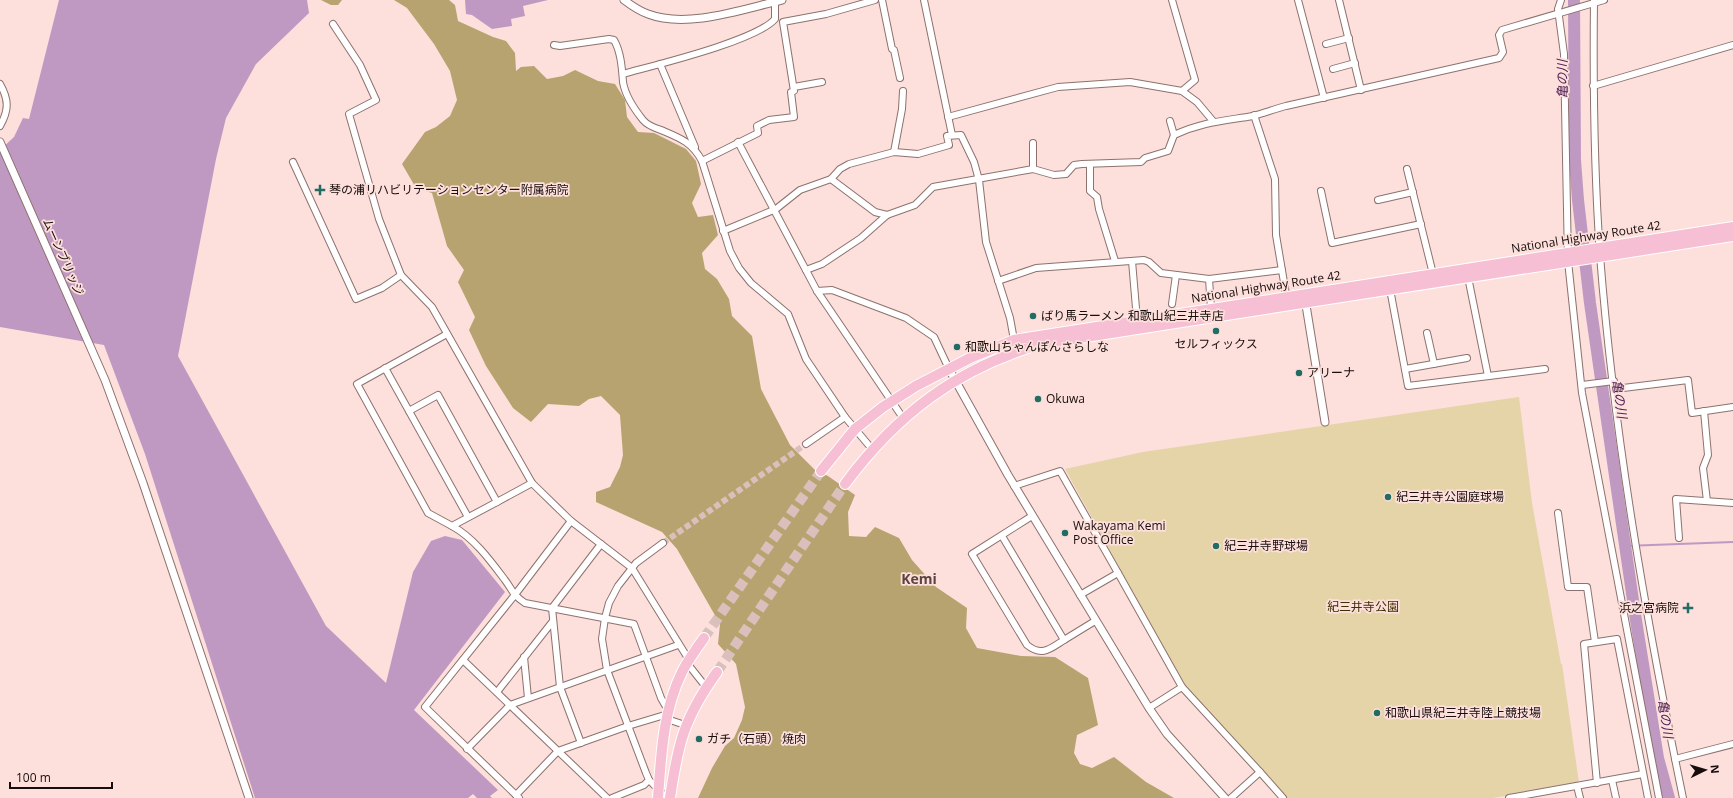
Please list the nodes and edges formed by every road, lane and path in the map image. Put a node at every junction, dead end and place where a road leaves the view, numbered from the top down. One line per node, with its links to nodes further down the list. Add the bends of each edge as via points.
1 (624, 0): 10 (street, via 647,14 667,19 701,18)
2 (875, 0): 14 (street, via 826,14)
3 (882, 0): 24 (street)
4 (924, 0): 34 (street)
5 (1172, 0): 31 (street, via 1195,80)
6 (1298, 0): 32 (street)
7 (1339, 0): 16 (street)
8 (1561, 0): 12 (street)
9 (1604, 0): 11 (street)
10 (778, 1): 13 (street)
11 (1592, 2): 12 (street); 27 (street)
12 (1560, 12): 29 (street, via 1502,30 1499,35 1503,52 1499,58); 62 (street, via 1564,54)
13 (775, 19): 14 (street); 21 (street, via 770,24 732,42)
14 (782, 22): 28 (street)
15 (333, 24): 68 (street, via 360,65 376,100 349,114 377,212)
16 (1348, 38): 17 (street); 20 (street)
17 (1326, 44)
18 (554, 45): 23 (street, via 612,39 617,46)
19 (1733, 46): 27 (street)
20 (1355, 63): 22 (street); 29 (street)
21 (660, 64): 23 (street); 43 (street)
22 (1333, 69)
23 (623, 74): 43 (street, via 625,90 643,120 649,126 686,141)
24 (900, 78)
25 (822, 82): 28 (street)
26 (0, 84): 37 (street, via 8,104)
27 (1593, 86): 61 (street)
28 (794, 87): 41 (street, via 794,91 791,92 794,117 769,120 757,126 758,133)
29 (1361, 90): 32 (street)
30 (903, 91): 44 (street)
31 (1182, 91): 34 (street, via 1130,82 1058,87); 36 (street, via 1197,102)
32 (1324, 98): 33 (street)
33 (1254, 116): 36 (street); 66 (street, via 1275,179 1276,235)
34 (948, 118): 38 (street)
35 (1170, 121): 39 (street)
36 (1214, 121): 39 (street)
37 (0, 126)
38 (952, 135): 44 (street, via 947,136 949,145 930,151 918,154); 51 (street, via 961,135 974,162)
39 (1174, 135): 47 (street, via 1168,151 1145,158 1142,162)
40 (0, 142): 162 (street, ムーンブリッジ, via 105,380 143,483)
41 (738, 142): 45 (street); 55 (street)
42 (1033, 143): 48 (street)
43 (695, 149): 45 (street)
44 (894, 152): 50 (street, via 849,164)
45 (702, 161): 59 (street)
46 (293, 162): 68 (street, via 356,299 382,288)
47 (1090, 164): 48 (street, via 1074,165 1066,174 1054,175); 64 (street, via 1090,191 1096,197)
48 (1033, 169): 51 (street)
49 (1407, 169): 53 (street)
50 (831, 179): 55 (street, via 800,190); 56 (street, via 874,212)
51 (979, 180): 56 (street, via 933,187 915,205); 72 (street, via 986,242)
52 (1321, 191): 57 (street, via 1332,243)
53 (1412, 192): 54 (street); 57 (street)
54 (1378, 200)
55 (776, 209): 59 (street); 65 (street)
56 (887, 215): 65 (street, via 861,238 822,264)
57 (1421, 224): 67 (street)
58 (1733, 227): 61 (highway, National Highway Route 42)
59 (723, 231): 98 (street, via 739,268 751,283 788,314 806,359)
60 (1733, 236): 61 (highway, National Highway Route 42)
61 (1599, 252): 62 (highway, National Highway Route 42); 91 (street)
62 (1570, 257): 67 (highway, National Highway Route 42); 70 (highway, National Highway Route 42); 92 (street)
63 (1132, 260): 64 (street); 69 (street, via 1144,260 1161,273); 79 (street)
64 (1115, 261): 72 (street, via 1036,268)
65 (806, 270): 74 (street)
66 (1282, 270): 71 (street); 76 (street)
67 (1433, 274): 75 (highway, National Highway Route 42)
68 (401, 275): 81 (street, via 432,308)
69 (1176, 276): 71 (street); 77 (street)
70 (1468, 277): 73 (highway, National Highway Route 42); 89 (street)
71 (1209, 280): 78 (street)
72 (998, 281): 82 (street)
73 (1390, 289): 75 (highway, National Highway Route 42); 87 (street)
74 (817, 291): 86 (street, via 832,290 906,318 934,337); 94 (street)
75 (1305, 298): 76 (highway, National Highway Route 42); 100 (street)
76 (1287, 301): 78 (highway, National Highway Route 42); 90 (highway, National Highway Route 42, via 1055,340 994,360)
77 (1172, 304)
78 (1211, 308): 79 (highway, National Highway Route 42)
79 (1137, 320): 82 (highway, National Highway Route 42)
80 (1427, 333): 84 (street)
81 (447, 334): 85 (street); 105 (street)
82 (1014, 340): 86 (highway, National Highway Route 42)
83 (1467, 358): 84 (street)
84 (1434, 364): 87 (street)
85 (385, 368): 96 (street); 115 (street, via 357,384 428,513)
86 (949, 369): 90 (street); 94 (highway, National Highway Route 42)
87 (1405, 369): 89 (street, via 1408,386)
88 (1545, 369): 89 (street)
89 (1488, 376)
90 (955, 380): 99 (highway, National Highway Route 42); 107 (street)
91 (1613, 381): 92 (street); 93 (street)
92 (1582, 385): 173 (street, via 1627,638)
93 (1614, 389): 97 (street, via 1688,380 1692,412); 152 (street, via 1636,545)
94 (893, 401): 99 (street); 101 (highway, National Highway Route 42)
95 (1733, 407): 97 (street)
96 (409, 411): 109 (street, via 438,395); 113 (street)
97 (1704, 411): 108 (street, via 1708,455 1703,468)
98 (845, 416): 101 (street); 102 (street)
99 (903, 418): 103 (highway, National Highway Route 42)
100 (1325, 422)
101 (855, 429): 103 (street); 104 (highway, National Highway Route 42)
102 (806, 444)
103 (872, 449): 106 (highway, National Highway Route 42)
104 (821, 471)
105 (532, 483): 109 (street); 114 (street)
106 (845, 484)
107 (1014, 486): 112 (street); 121 (street, via 1060,471)
108 (1707, 501): 110 (street); 117 (street, via 1676,499)
109 (497, 502): 113 (street)
110 (1733, 503)
111 (1558, 514): 130 (street, via 1568,587 1587,587)
112 (1032, 516): 116 (street); 122 (street)
113 (468, 517): 115 (street)
114 (571, 521): 119 (street); 123 (street)
115 (452, 526): 123 (street, via 467,535 505,580)
116 (1002, 536): 129 (street); 129 (street, via 972,554 1027,645 1035,651 1047,651)
117 (1679, 538)
118 (663, 543): 120 (street)
119 (601, 544): 120 (street); 124 (street)
120 (634, 565): 125 (street, via 618,586); 131 (street)
121 (1118, 573): 122 (street); 140 (street)
122 (1080, 595): 127 (street)
123 (514, 596): 124 (street, via 525,603); 134 (street)
124 (552, 608): 125 (street); 126 (street)
125 (605, 618): 132 (street, via 634,624); 136 (street, via 602,639)
126 (553, 621): 133 (street); 138 (street)
127 (1095, 621): 129 (street); 144 (street)
128 (704, 638): 135 (highway)
129 (1064, 640)
130 (1595, 642): 154 (street, via 1617,639); 157 (street, via 1584,644)
131 (678, 645): 132 (street); 135 (street)
132 (646, 656): 136 (street); 145 (street)
133 (524, 657): 141 (street); 142 (street)
134 (463, 660): 141 (street); 150 (street, via 425,707)
135 (688, 661): 139 (street); 145 (highway, via 678,680)
136 (607, 670): 138 (street); 147 (street)
137 (717, 672): 139 (highway)
138 (560, 686): 142 (street); 148 (street)
139 (706, 687): 146 (highway)
140 (1182, 687): 144 (street); 153 (street)
141 (497, 692): 143 (street)
142 (528, 698): 143 (street)
143 (510, 705): 150 (street); 151 (street)
144 (1149, 708): 166 (street, via 1167,734)
145 (668, 713): 146 (street); 147 (street); 159 (highway)
146 (686, 725): 165 (highway, via 676,756)
147 (628, 726): 148 (street); 155 (street)
148 (581, 743): 151 (street)
149 (1733, 744): 152 (street)
150 (467, 749): 161 (street)
151 (558, 751): 161 (street); 163 (street)
152 (1675, 759): 174 (street)
153 (1260, 772): 167 (street); 168 (street)
154 (1643, 774): 156 (street); 172 (street)
155 (649, 780): 159 (street); 164 (street, via 644,785)
156 (1612, 780): 157 (street); 171 (street)
157 (1597, 782): 158 (street)
158 (1577, 786): 160 (street); 170 (street)
159 (658, 793): 165 (street)
160 (1542, 795): 169 (street)
161 (517, 796)
162 (249, 798)
163 (607, 798)
164 (612, 798)
165 (669, 798)
166 (1225, 798)
167 (1231, 798)
168 (1283, 798)
169 (1509, 798)
170 (1580, 798)
171 (1616, 798)
172 (1648, 798)
173 (1659, 798)
174 (1683, 798)

